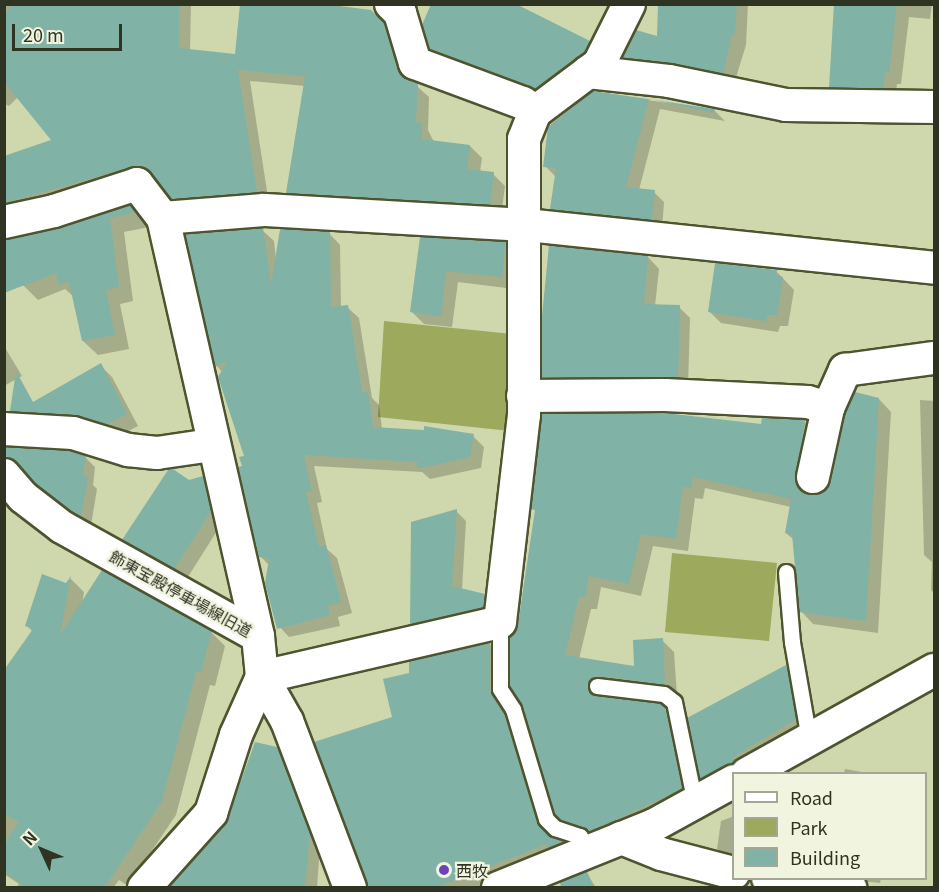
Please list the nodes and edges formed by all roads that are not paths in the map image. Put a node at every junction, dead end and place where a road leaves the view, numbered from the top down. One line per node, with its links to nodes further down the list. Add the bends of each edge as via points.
1 (391, 4): 5 (street, via 400,13 415,63)
2 (629, 4): 3 (street, via 599,64)
3 (588, 72): 4 (street, via 669,81 786,105); 5 (street)
4 (934, 107)
5 (535, 112): 8 (street, via 524,139)
6 (163, 218): 7 (street, via 137,184); 8 (street, via 264,210); 14 (street)
7 (4, 222)
8 (527, 225): 9 (street); 11 (street)
9 (934, 268)
10 (934, 358): 12 (street, via 845,370)
11 (524, 396): 12 (street, via 665,394 808,402); 18 (street)
12 (828, 408): 16 (street)
13 (4, 429): 14 (street, via 73,433 128,450 157,453)
14 (212, 445): 19 (street)
15 (4, 475): 19 (street, 飾東宝殿停車場線旧道, via 23,497 62,527)
16 (813, 477)
17 (786, 572): 23 (lane, via 792,642)
18 (500, 622): 21 (street); 28 (lane, via 500,690 513,709 546,819 555,828 580,836)
19 (258, 636): 21 (street, 飾東宝殿停車場線旧道)
20 (934, 670): 23 (street)
21 (262, 677): 31 (street, via 236,735 211,813); 32 (street, 飾東宝殿停車場線旧道, via 287,721)
22 (597, 686): 26 (lane, via 664,694 674,702)
23 (808, 740): 24 (street)
24 (751, 772)
25 (732, 782): 26 (street)
26 (695, 802): 27 (street)
27 (621, 838): 28 (street); 29 (street, via 661,854)
28 (589, 851): 33 (street)
29 (732, 872)
30 (786, 883): 34 (street)
31 (144, 888)
32 (350, 888)
33 (498, 888)
34 (850, 888)

